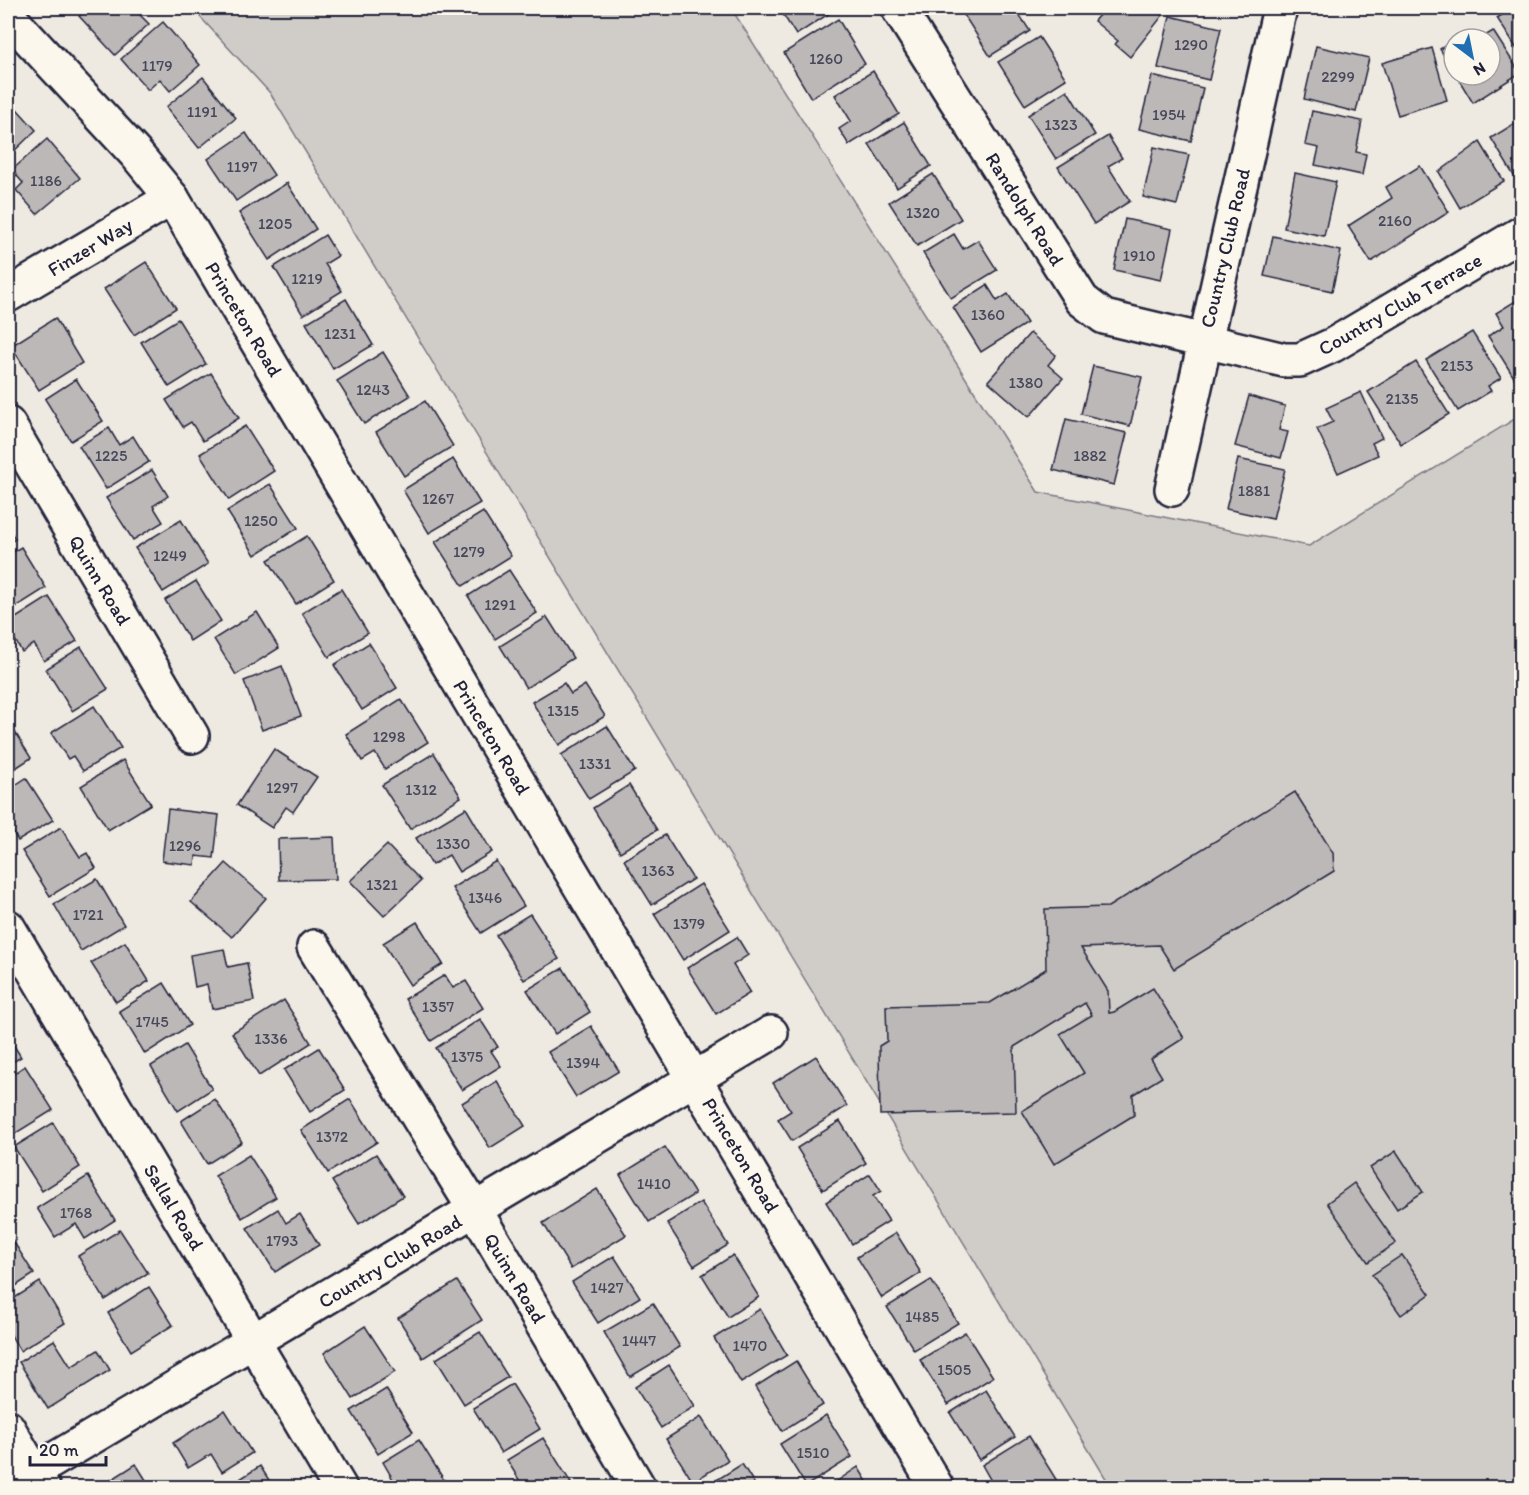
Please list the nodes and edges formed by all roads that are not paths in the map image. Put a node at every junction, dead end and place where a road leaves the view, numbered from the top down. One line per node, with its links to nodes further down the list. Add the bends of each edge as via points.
1 (898, 8): 7 (street, Randolph Road, via 1083,300 1104,316)
2 (1280, 8): 7 (street, Country Club Road)
3 (8, 16): 4 (street, Princeton Road)
4 (172, 198): 6 (street, Finzer Way); 14 (street, Princeton Road)
5 (1521, 233): 7 (street, Country Club Terrace, via 1333,345 1300,360 1284,360)
6 (8, 295)
7 (1204, 340): 9 (street, Country Club Road)
8 (8, 423): 10 (street, Quinn Road)
9 (1172, 489)
10 (192, 736)
11 (8, 927): 16 (street, Sallal Road)
12 (314, 947): 15 (street, Quinn Road)
13 (771, 1033): 14 (street, Country Club Road)
14 (695, 1077): 15 (street, Country Club Road); 21 (street, Princeton Road)
15 (475, 1210): 16 (street, Country Club Road); 20 (street, Quinn Road)
16 (253, 1342): 18 (street, Country Club Road); 19 (street, Sallal Road)
17 (8, 1428): 18 (street)
18 (28, 1482)
19 (340, 1488)
20 (639, 1488)
21 (937, 1488)

